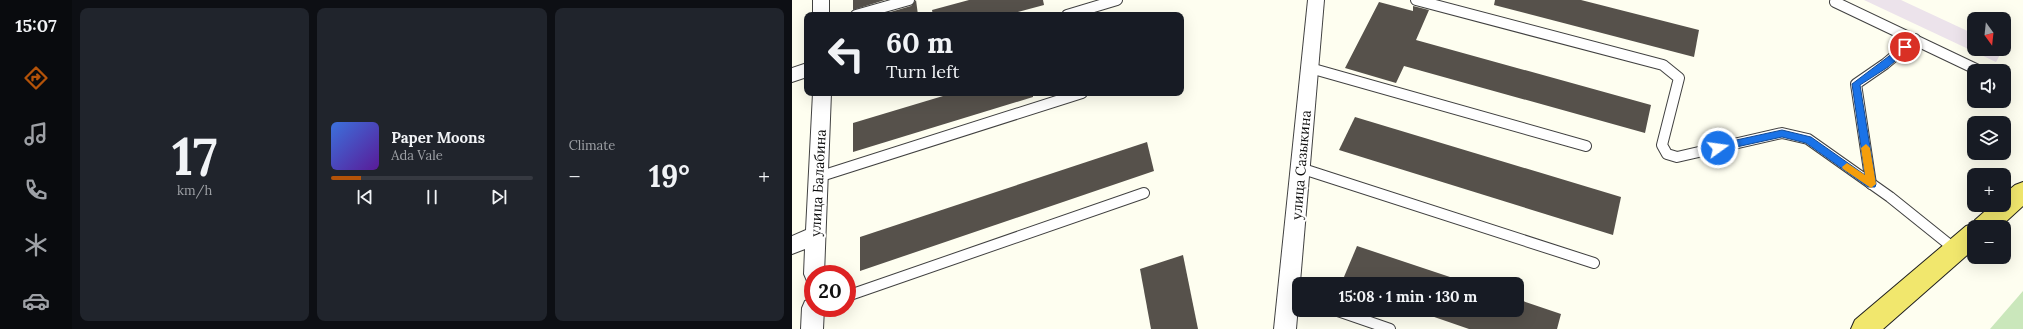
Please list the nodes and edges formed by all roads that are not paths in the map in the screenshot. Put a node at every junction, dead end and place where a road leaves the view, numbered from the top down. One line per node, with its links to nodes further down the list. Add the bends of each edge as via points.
1 (821, 0): 7 (street)
2 (909, 0): 8 (lane)
3 (1117, 0): 9 (lane)
4 (1316, 0): 12 (street, улица Сазыкина)
5 (1416, 0): 20 (lane, via 1663,65 1679,78 1662,146 1667,154 1677,157 1782,133 1808,139)
6 (1835, 2): 10 (lane)
7 (821, 12)
8 (867, 12)
9 (1077, 12)
10 (1915, 39): 11 (lane); 20 (lane, via 1856,84)
11 (1967, 65)
12 (1310, 68): 17 (lane); 18 (street, улица Сазыкина)
13 (804, 71): 14 (street)
14 (792, 75)
15 (822, 96): 19 (street, улица Балабина)
16 (1073, 96): 19 (lane)
17 (1586, 146)
18 (1300, 168): 28 (lane); 30 (street, улица Сазыкина)
19 (818, 177): 24 (street, улица Балабина)
20 (1871, 184): 27 (lane)
21 (2023, 192): 23 (main road)
22 (1144, 193): 31 (lane)
23 (1991, 220)
24 (815, 236): 26 (street); 29 (street, улица Балабина)
25 (1967, 240): 27 (main road)
26 (792, 245)
27 (1956, 250): 38 (main road)
28 (1594, 263)
29 (814, 265)
30 (1295, 277)
31 (856, 293)
32 (1292, 303): 36 (street, улица Сазыкина)
33 (813, 317): 35 (street)
34 (1356, 317): 37 (lane)
35 (812, 329)
36 (1285, 329)
37 (1390, 329)
38 (1864, 329)

